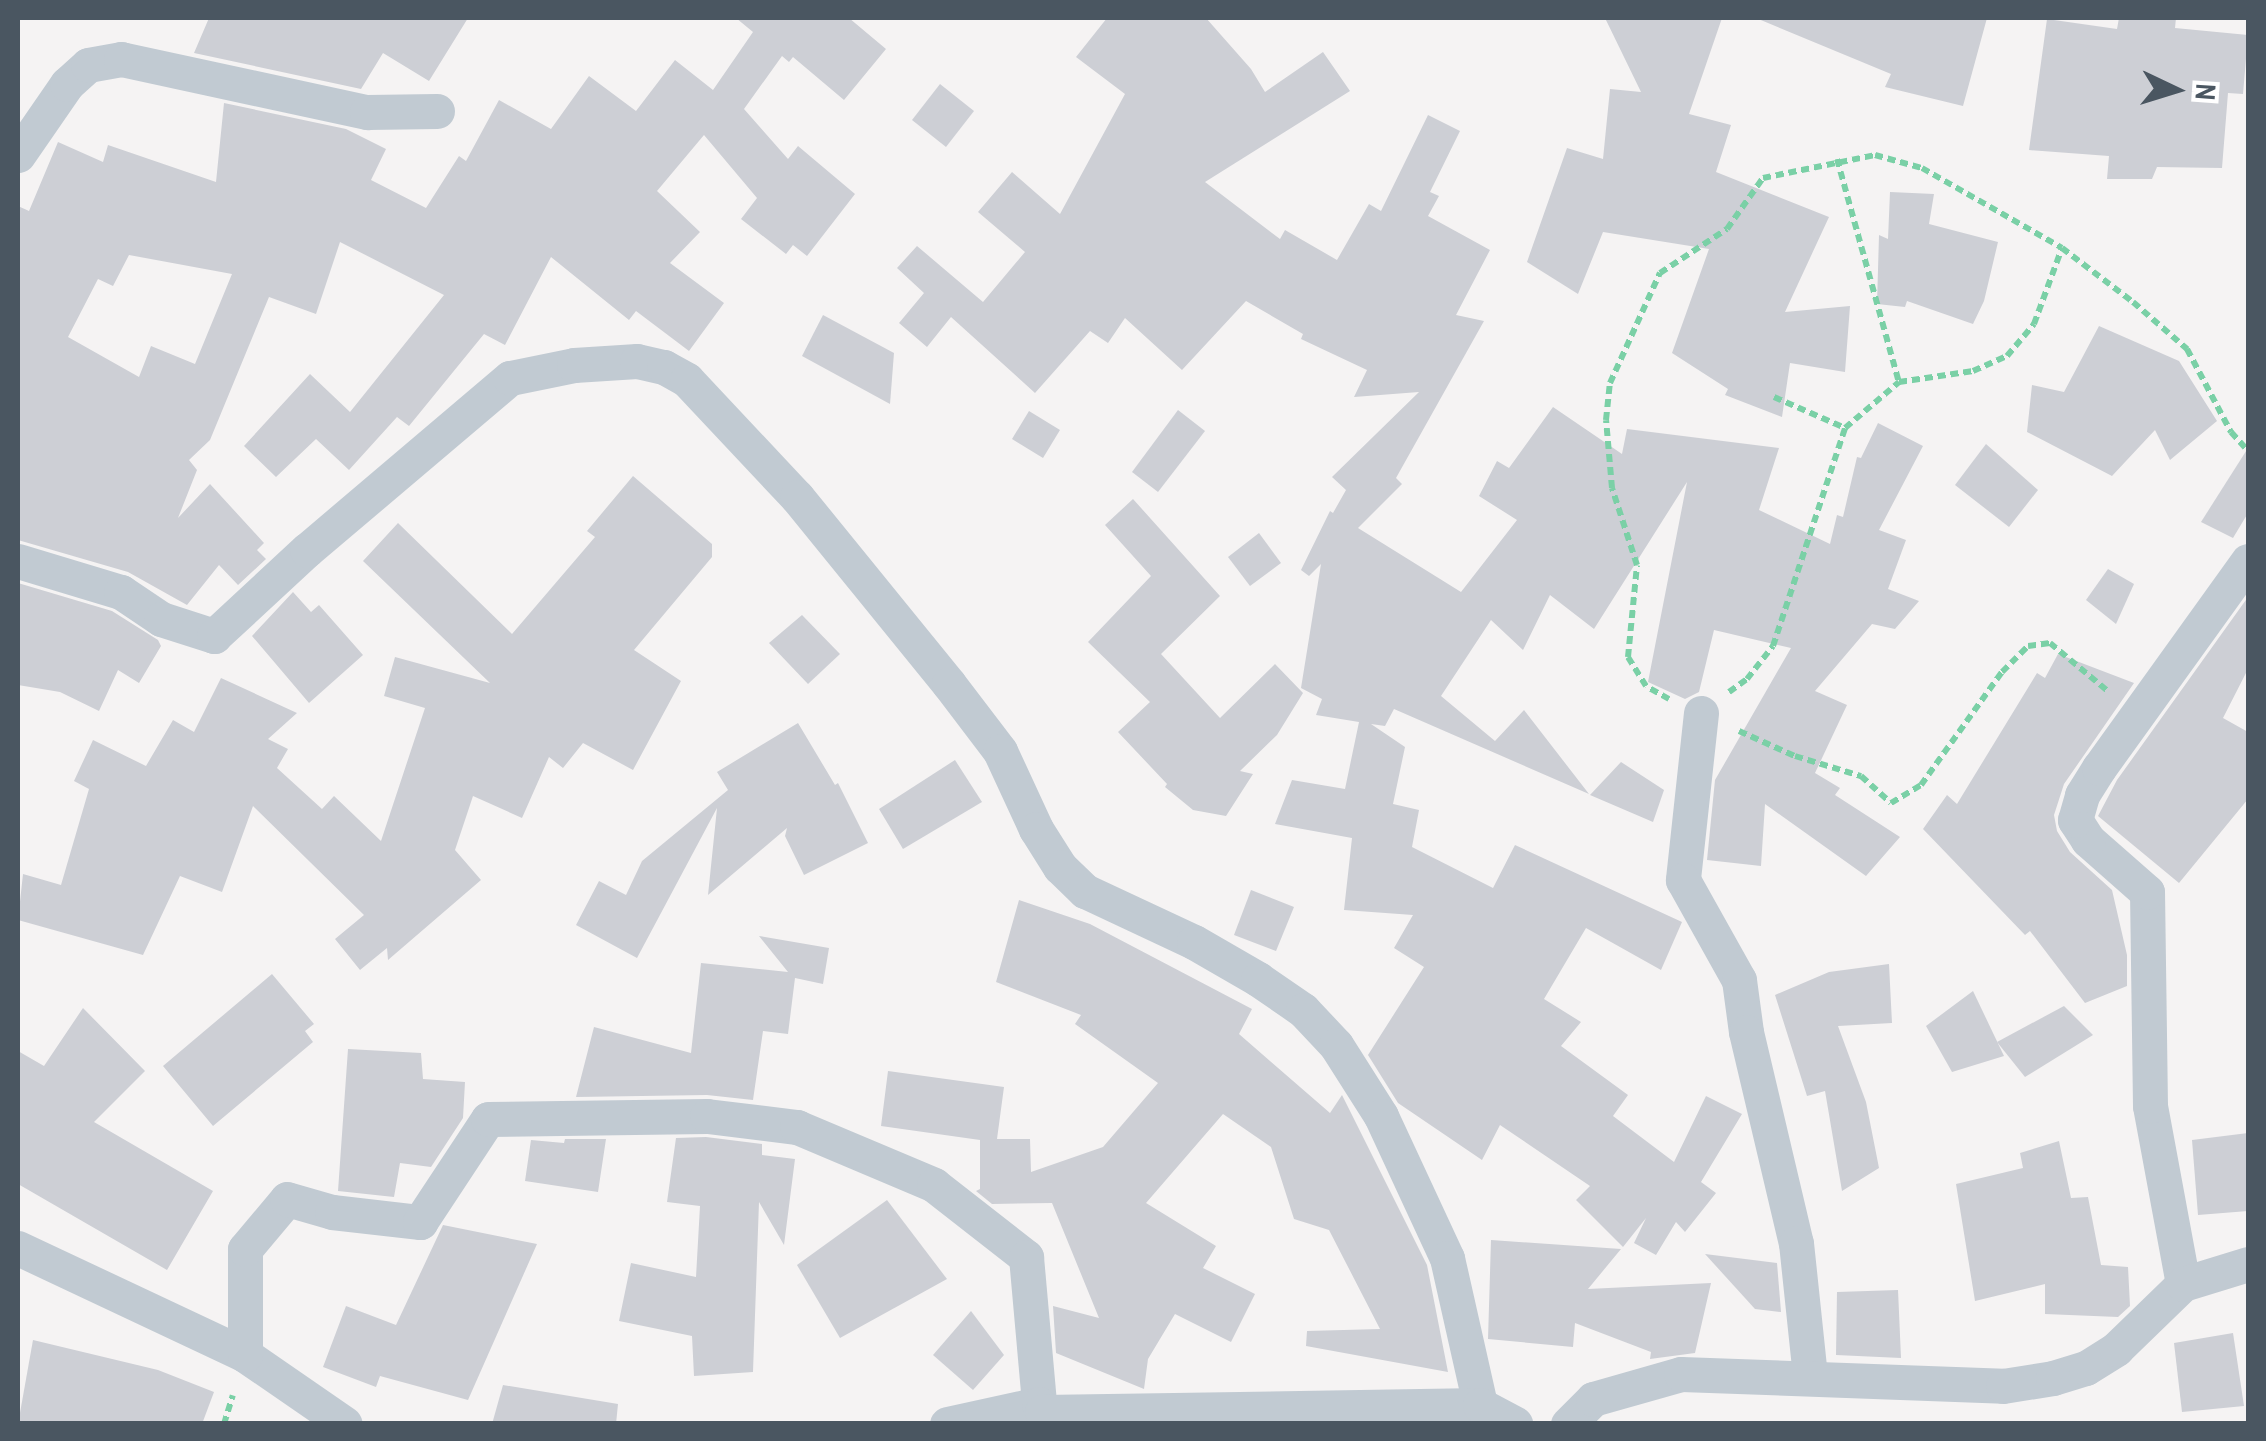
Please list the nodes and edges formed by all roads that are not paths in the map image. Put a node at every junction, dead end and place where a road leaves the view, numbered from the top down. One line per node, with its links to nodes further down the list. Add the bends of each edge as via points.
1 (437, 111): 2 (street, via 367,112 120,59 88,65 67,84)
2 (18, 155)
3 (18, 560): 12 (street, via 121,592 161,620 214,636 510,378 574,365 664,367 686,380 797,496 949,684 1000,751 1060,867 1084,891 1258,979 1303,1010 1336,1045 1381,1116 1447,1258)
4 (2248, 561): 8 (street, via 2082,795 2075,820 2147,892 2150,1106)
5 (1701, 713): 10 (street, via 1683,880 1739,980 1796,1243)
6 (18, 1248): 9 (street)
7 (2248, 1264): 8 (street)
8 (2183, 1284): 10 (street, via 2116,1349 2053,1378 2003,1386)
9 (244, 1356): 11 (street, via 245,1249 287,1199 332,1212 420,1222 488,1119 707,1116 797,1127 934,1185 1026,1258); 13 (street)
10 (1810, 1377): 16 (street, via 1681,1374 1594,1399)
11 (1038, 1404): 12 (street, via 1042,1412); 14 (street)
12 (1480, 1406): 15 (street)
13 (345, 1424)
14 (946, 1424)
15 (1515, 1424)
16 (1568, 1424)

